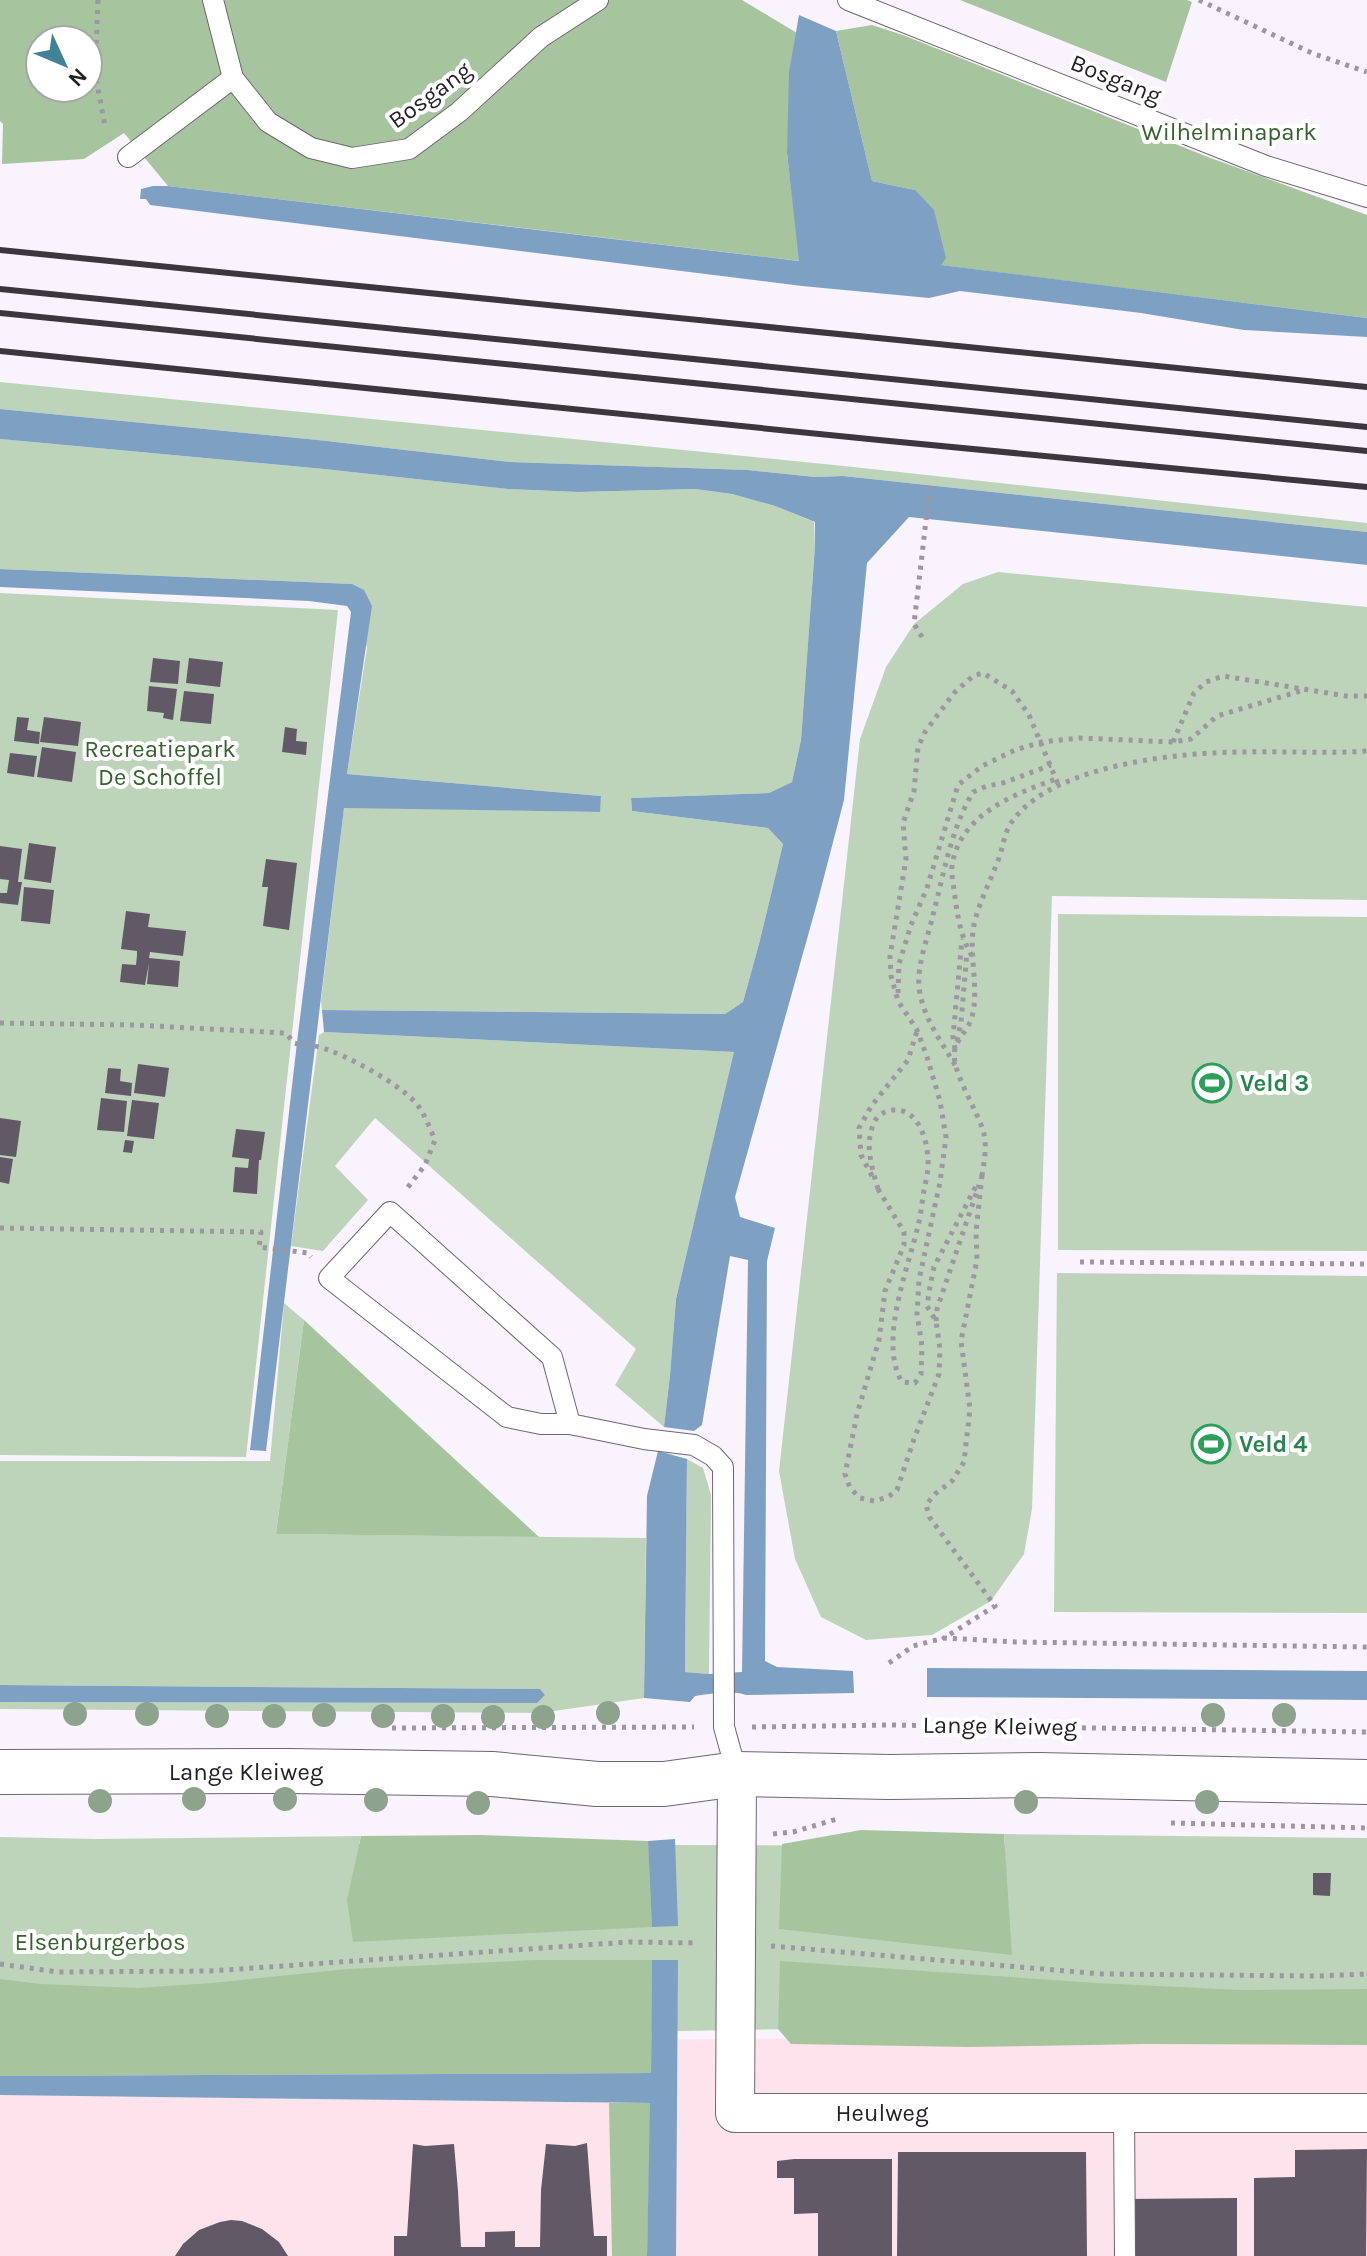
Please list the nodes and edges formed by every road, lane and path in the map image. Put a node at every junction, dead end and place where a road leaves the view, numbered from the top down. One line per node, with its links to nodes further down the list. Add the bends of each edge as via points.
1 (98, 0): 8 (path, via 95,73)
2 (213, 0): 7 (lane, Bosgang)
3 (598, 0): 7 (lane, Bosgang, via 541,37 459,112 409,149 352,158 311,148 268,122)
4 (848, 0): 10 (lane, Bosgang, via 1266,166)
5 (1199, 0): 6 (path, via 1314,54)
6 (1367, 72)
7 (233, 78): 9 (lane)
8 (105, 126)
9 (128, 157)
10 (1367, 197)
11 (930, 486): 12 (path, via 914,624)
12 (922, 637)
13 (1307, 689): 14 (path); 18 (path, via 1217,716 1191,739); 18 (path, via 1223,676 1206,682 1194,693)
14 (1346, 696): 15 (path); 16 (path)
15 (1367, 696)
16 (1367, 703)
17 (1042, 742): 18 (path); 20 (path); 25 (path, via 982,766 958,785 899,964); 25 (path, via 1012,691 983,673 954,693 925,732 903,823 906,859 890,956)
18 (1173, 742)
19 (1367, 749): 21 (path, via 1183,756 1105,768)
20 (1051, 765): 21 (path); 29 (path, via 973,792 955,829 919,986 924,1011)
21 (1057, 782): 22 (path, via 1002,801 982,814 963,838 951,869); 24 (path, via 1011,823 974,924)
22 (962, 938): 23 (path); 28 (path)
23 (968, 949): 24 (path); 28 (path)
24 (974, 961): 28 (path, via 972,1018)
25 (898, 1001): 27 (path)
26 (0, 1023): 32 (path, via 286,1033 294,1043 358,1063 418,1105 435,1140 425,1165)
27 (917, 1030): 31 (path, via 908,1060 859,1128 861,1155); 31 (path, via 946,1137 919,1280 921,1374 915,1383 902,1382 894,1369 893,1337 929,1162 926,1140 908,1112 884,1111 874,1122 869,1156)
28 (955, 1050): 29 (path)
29 (956, 1066): 30 (path, via 983,1131)
30 (982, 1175): 37 (path); 37 (path, via 934,1267 927,1306); 39 (path, via 977,1260 961,1341 970,1409 964,1462 926,1505 930,1518 995,1606)
31 (878, 1189): 37 (path, via 904,1232 904,1245 885,1291 879,1340 847,1461 845,1474 860,1498 874,1501 897,1490 939,1374)
32 (389, 1213): 38 (lane, via 552,1357); 38 (lane, via 329,1278 507,1417)
33 (0, 1228): 34 (path, via 261,1232 259,1247)
34 (295, 1251)
35 (1080, 1262): 36 (path)
36 (1367, 1264)
37 (936, 1321)
38 (570, 1424): 42 (lane, via 694,1445 723,1467)
39 (944, 1638): 40 (path); 41 (path, via 913,1646)
40 (1367, 1647)
41 (889, 1663)
42 (724, 1727): 43 (path, Lange Kleiweg); 44 (path, Lange Kleiweg); 46 (lane)
43 (633, 1728)
44 (1367, 1732)
45 (0, 1772): 46 (street, Lange Kleiweg, via 492,1774 597,1784 664,1784)
46 (737, 1774): 47 (street, Lange Kleiweg); 48 (street, Heulweg)
47 (1367, 1782)
48 (736, 1944): 49 (path, via 629,1942 210,1971 58,1972); 50 (path, via 1102,1974); 51 (street, Heulweg, via 735,2113)
49 (0, 1964)
50 (1367, 1974)
51 (1124, 2113): 52 (street, Heulweg); 53 (lane)
52 (1367, 2113)
53 (1125, 2256)

